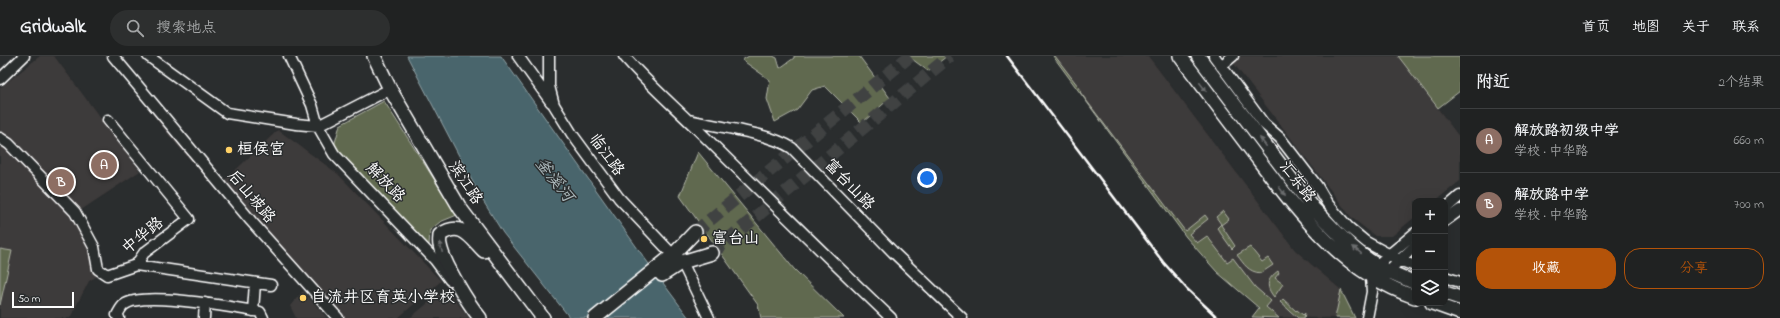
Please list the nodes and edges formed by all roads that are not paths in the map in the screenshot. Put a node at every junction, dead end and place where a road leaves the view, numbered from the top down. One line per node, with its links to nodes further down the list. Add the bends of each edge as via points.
1 (24, 56): 14 (street)
2 (113, 56): 53 (street, 后山坡路, via 251,221)
3 (148, 56): 19 (street, via 227,113)
4 (289, 56): 19 (street, 解放路, via 312,105)
5 (374, 56): 15 (main road, 滨江路)
6 (518, 56): 16 (street)
7 (548, 56): 16 (street, 临江路)
8 (624, 56): 18 (street, via 636,71)
9 (1180, 56): 37 (main road, 汇东路, one-way to 37, via 1301,215 1351,263)
10 (1198, 56): 34 (main road, 汇东路, one-way to 10, via 1340,236 1313,208)
11 (1214, 56): 13 (street)
12 (1233, 56): 13 (street)
13 (1221, 66): 29 (street, via 1264,124 1280,138 1327,203 1348,227 1366,242)
14 (0, 79)
15 (390, 90): 19 (street); 35 (main road, 滨江路, via 460,208)
16 (554, 105): 30 (street, 临江路, via 619,198)
17 (108, 120): 32 (street, 中华路, via 189,219 144,253)
18 (689, 120): 59 (street); 60 (street, 富台山路, via 767,137 792,148 893,252)
19 (318, 126): 46 (street, 解放路, via 334,154 435,260)
20 (0, 138): 32 (street, 中华路, via 9,144 75,212 94,247 98,269 107,275)
21 (1460, 196): 22 (street)
22 (1448, 206)
23 (1460, 210): 24 (street)
24 (1448, 219)
25 (695, 232): 30 (main road)
26 (1414, 234): 29 (street)
27 (1412, 249): 31 (street)
28 (712, 253): 30 (main road)
29 (1389, 255): 31 (street); 34 (street)
30 (675, 260): 56 (main road); 57 (main road); 58 (street, 临江路)
31 (1399, 260): 33 (street); 34 (street)
32 (136, 265): 40 (street)
33 (1412, 265)
34 (1382, 268): 37 (street); 38 (main road, 汇东路)
35 (506, 269): 46 (main road, one-way to 35, via 445,260 439,244 440,235 455,228 464,230); 55 (main road, 滨江路)
36 (1448, 278): 39 (street)
37 (1376, 280): 43 (main road, 汇东路); 61 (street)
38 (1412, 282)
39 (1460, 282)
40 (255, 283): 41 (street); 48 (street)
41 (271, 285)
42 (1448, 294): 44 (main road)
43 (1412, 296)
44 (1460, 298)
45 (205, 303): 48 (street); 50 (street, via 146,298 125,304 117,315); 51 (street)
46 (471, 306): 54 (main road, 解放路)
47 (1440, 306): 49 (main road)
48 (253, 311): 52 (street, via 260,312)
49 (1460, 313)
50 (119, 318)
51 (204, 318)
52 (263, 318)
53 (338, 318)
54 (480, 318)
55 (543, 318)
56 (595, 318)
57 (609, 318)
58 (709, 318)
59 (891, 318)
60 (962, 318)
61 (1367, 318)

